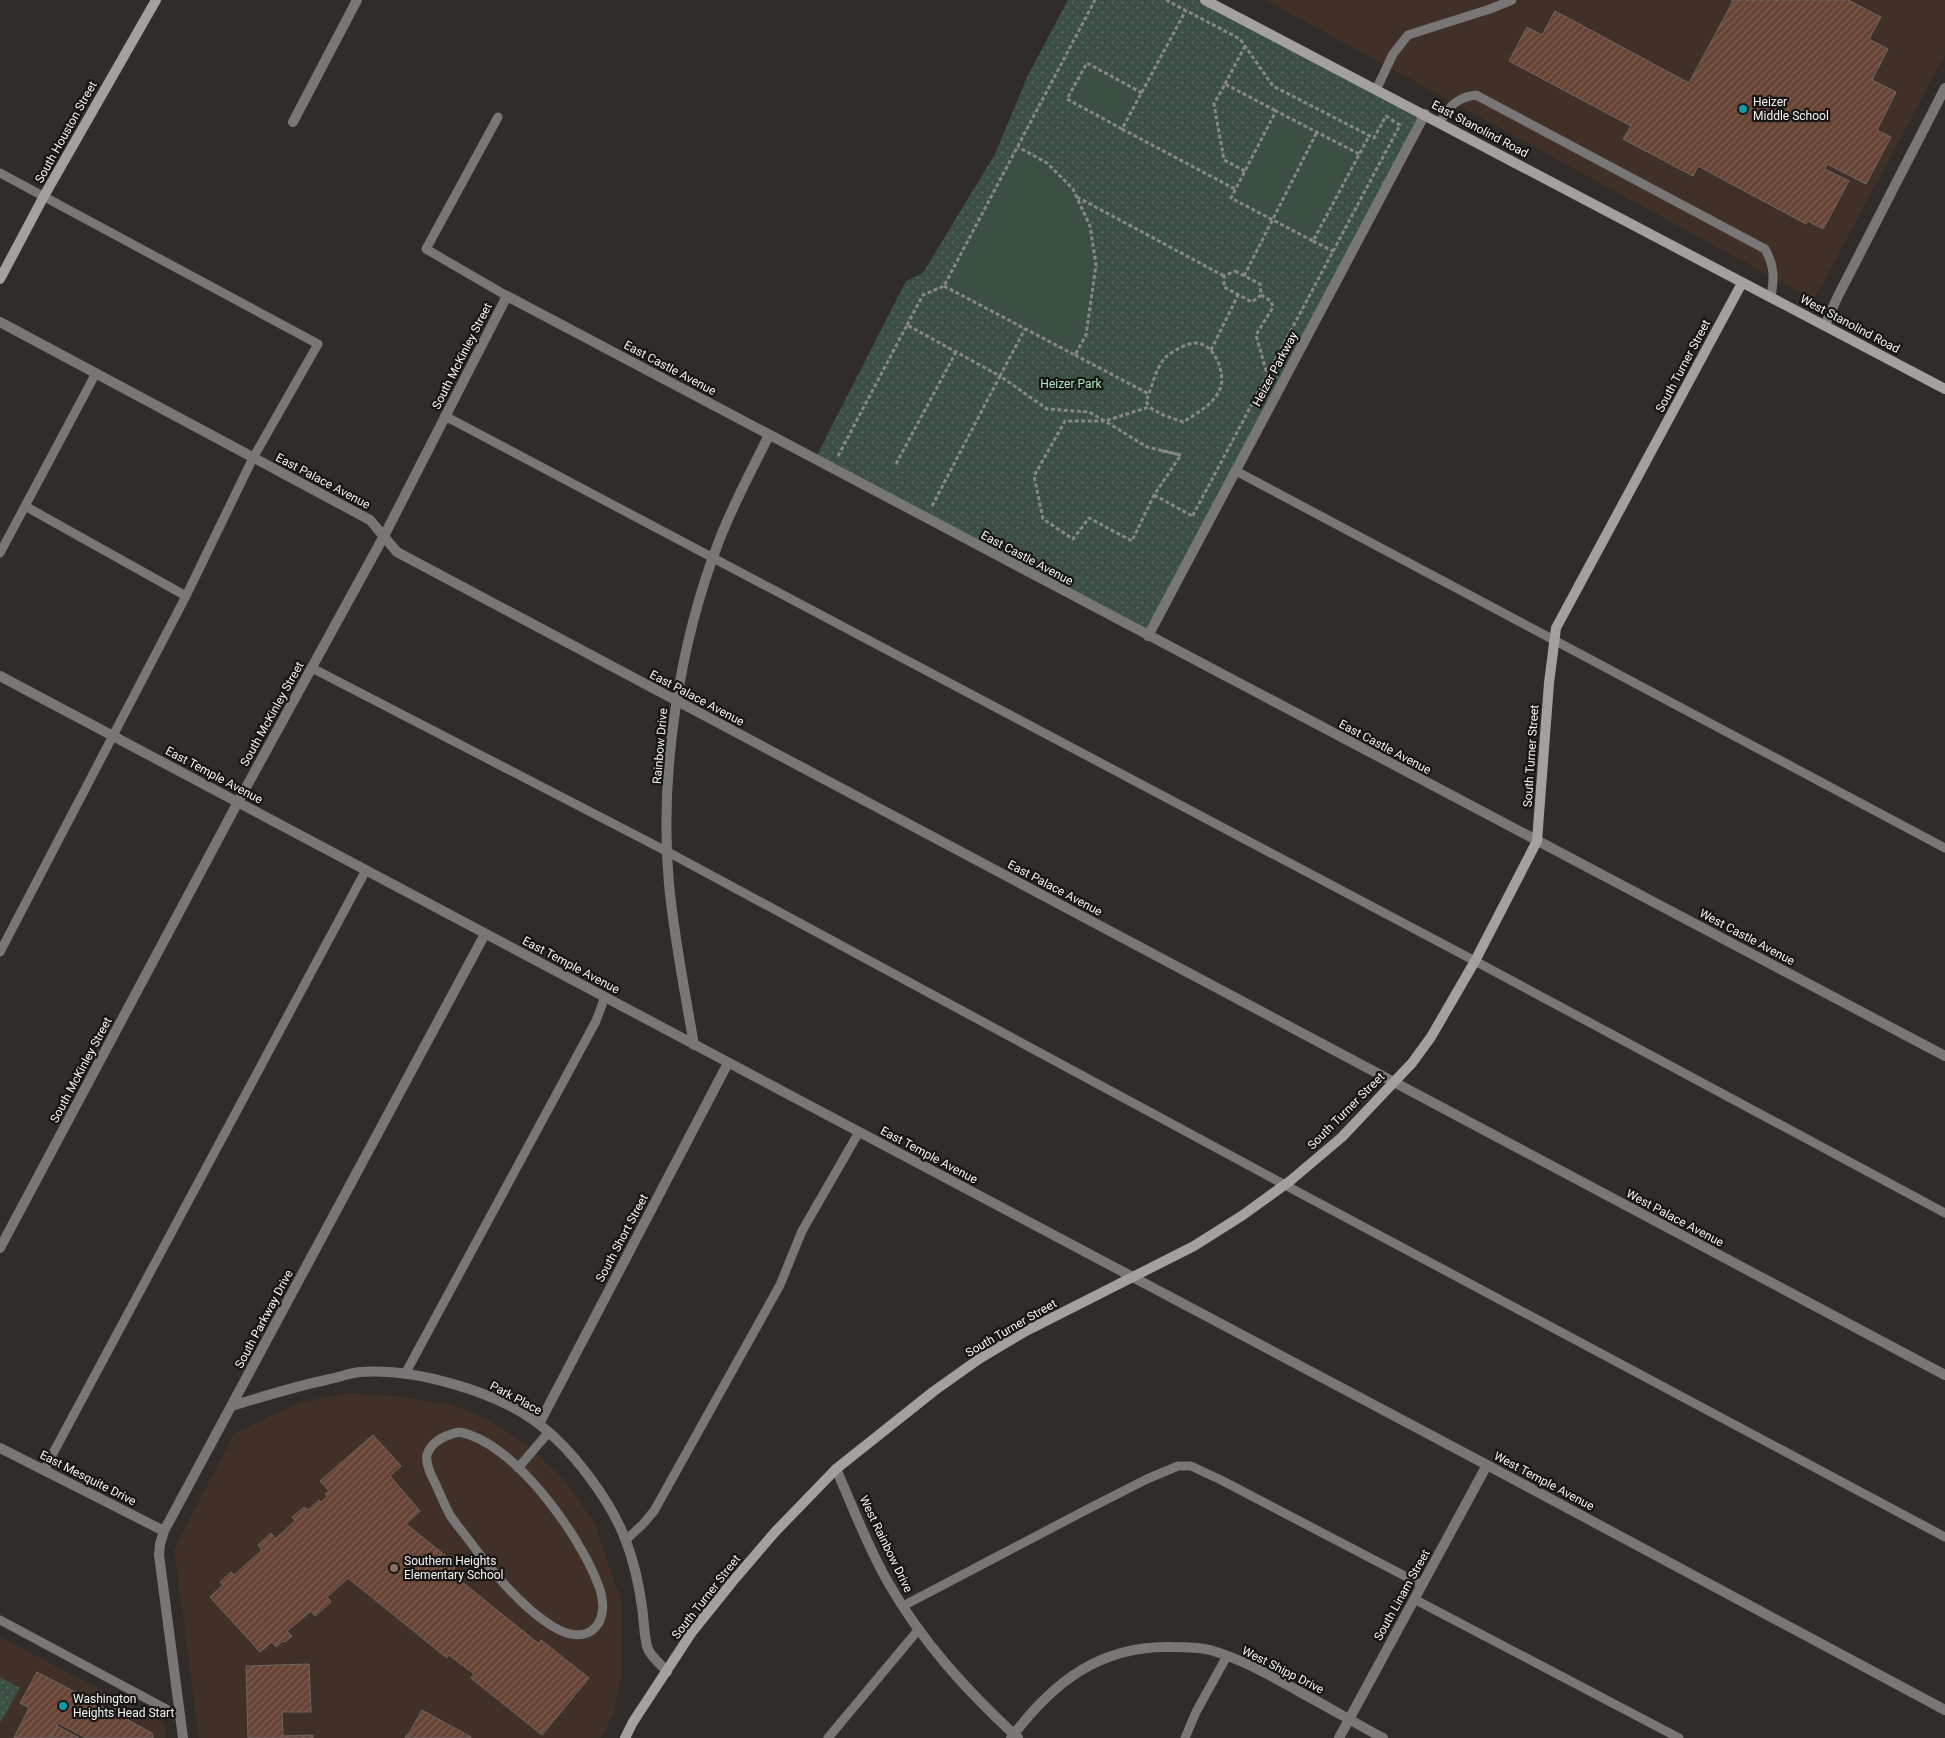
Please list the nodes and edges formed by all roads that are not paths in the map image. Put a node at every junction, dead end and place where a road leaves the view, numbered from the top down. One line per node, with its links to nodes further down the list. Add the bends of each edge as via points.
1 (156, 0): 12 (main road, South Houston Street)
2 (357, 0): 9 (street)
3 (1205, 0): 6 (main road, East Stanolind Road)
4 (1512, 0): 6 (lane, via 1408,35 1393,54)
5 (1945, 88): 18 (street)
6 (1376, 90): 7 (main road, East Stanolind Road)
7 (1425, 114): 10 (main road, East Stanolind Road); 24 (street, Heizer Parkway)
8 (498, 117): 15 (lane, via 426,249)
9 (293, 122)
10 (1440, 122): 14 (main road, East Stanolind Road); 16 (lane, via 1457,101 1464,96 1476,95 1765,249 1772,260)
11 (0, 173): 12 (lane)
12 (44, 196): 13 (main road, South Houston Street); 23 (lane, via 318,344)
13 (0, 279)
14 (1742, 282): 16 (main road, West Stanolind Road); 31 (main road, South Turner Street, via 1556,628)
15 (507, 296): 21 (street, South McKinley Street); 22 (street, East Castle Avenue)
16 (1770, 297): 18 (main road, West Stanolind Road)
17 (0, 322): 19 (street, East Palace Avenue)
18 (1826, 325): 20 (main road, West Stanolind Road)
19 (96, 374): 23 (street, East Palace Avenue); 25 (lane)
20 (1945, 389)
21 (445, 416): 26 (street, South McKinley Street); 28 (lane)
22 (769, 435): 28 (street, Rainbow Drive, via 733,508); 30 (street, East Castle Avenue)
23 (254, 458): 26 (street, East Palace Avenue, via 370,520); 29 (lane)
24 (1236, 471): 30 (street, Heizer Parkway); 31 (lane)
25 (25, 506): 27 (lane); 29 (lane)
26 (384, 536): 32 (street, South McKinley Street); 34 (street, East Palace Avenue, via 396,552)
27 (0, 553)
28 (714, 557): 34 (street, Rainbow Drive, via 696,612); 43 (lane)
29 (186, 596): 35 (lane)
30 (1148, 636): 37 (street, East Castle Avenue)
31 (1554, 638): 37 (main road, South Turner Street); 38 (lane)
32 (312, 668): 36 (street, South McKinley Street); 39 (lane)
33 (0, 676): 35 (street, East Temple Avenue)
34 (677, 702): 39 (street, Rainbow Drive, via 668,775); 48 (street, East Palace Avenue)
35 (113, 736): 36 (street, East Temple Avenue); 42 (lane)
36 (238, 802): 40 (street, East Temple Avenue); 52 (street, South McKinley Street)
37 (1537, 841): 43 (main road, South Turner Street); 46 (street, West Castle Avenue)
38 (1945, 848)
39 (668, 852): 45 (street, Rainbow Drive, via 669,884); 50 (lane)
40 (366, 870): 41 (street, East Temple Avenue); 63 (lane)
41 (486, 934): 44 (street, East Temple Avenue); 56 (street, South Parkway Drive)
42 (0, 952)
43 (1475, 961): 48 (main road, South Turner Street, via 1430,1037 1412,1063); 51 (lane)
44 (605, 997): 45 (street, East Temple Avenue); 54 (lane, via 596,1021)
45 (694, 1045): 47 (street, East Temple Avenue)
46 (1945, 1056)
47 (728, 1064): 49 (street, East Temple Avenue); 57 (street, South Short Street)
48 (1393, 1082): 50 (main road, South Turner Street, via 1342,1136); 55 (street, West Palace Avenue)
49 (859, 1132): 53 (street, East Temple Avenue); 66 (lane, via 802,1231 771,1302 659,1502)
50 (1285, 1185): 53 (main road, South Turner Street, via 1194,1246); 65 (lane)
51 (1945, 1212)
52 (0, 1248)
53 (1131, 1276): 60 (street, West Temple Avenue); 62 (main road, South Turner Street, via 978,1359)
54 (405, 1374): 56 (street, Park Place, via 359,1372 295,1386); 57 (street, Park Place, via 468,1389 505,1404)
55 (1945, 1375)
56 (232, 1406): 64 (street, South Parkway Drive)
57 (539, 1424): 58 (street, Park Place)
58 (548, 1433): 61 (lane); 66 (street, Park Place, via 592,1479)
59 (0, 1448): 63 (street, East Mesquite Drive)
60 (1487, 1465): 67 (street, South Linam Street); 74 (street, West Temple Avenue)
61 (518, 1468): 61 (lane, via 482,1439 459,1432 445,1435 431,1447 427,1457 429,1470 451,1516 487,1563 540,1618 561,1632 575,1636 588,1634 601,1617 603,1607 599,1585 579,1546 550,1504)
62 (836, 1469): 69 (street, West Rainbow Drive, via 888,1583); 73 (main road, South Turner Street, via 733,1581 692,1632)
63 (44, 1470): 64 (street, East Mesquite Drive)
64 (164, 1531): 75 (street, South Parkway Drive, via 160,1555)
65 (1945, 1537)
66 (626, 1540): 73 (street, Park Place, via 641,1598 648,1649)
67 (1422, 1585): 68 (street, South Linam Street); 69 (lane, via 1221,1480 1191,1466 1178,1466 1094,1505)
68 (1414, 1599): 76 (street, South Linam Street); 84 (lane)
69 (903, 1606): 71 (street, West Rainbow Drive)
70 (0, 1620): 75 (lane)
71 (919, 1630): 77 (street, West Rainbow Drive, via 940,1660); 80 (lane)
72 (1227, 1656): 76 (street, West Shipp Drive, via 1270,1675); 77 (street, West Shipp Drive, via 1209,1650 1154,1646 1097,1661 1050,1692); 81 (lane)
73 (668, 1672): 79 (main road, South Turner Street)
74 (1945, 1710)
75 (181, 1717): 78 (street, South Parkway Drive)
76 (1349, 1719): 82 (street, South Linam Street); 83 (street, West Shipp Drive)
77 (1014, 1737)
78 (183, 1738)
79 (624, 1738)
80 (828, 1738)
81 (1185, 1738)
82 (1339, 1738)
83 (1383, 1738)
84 (1679, 1738)

